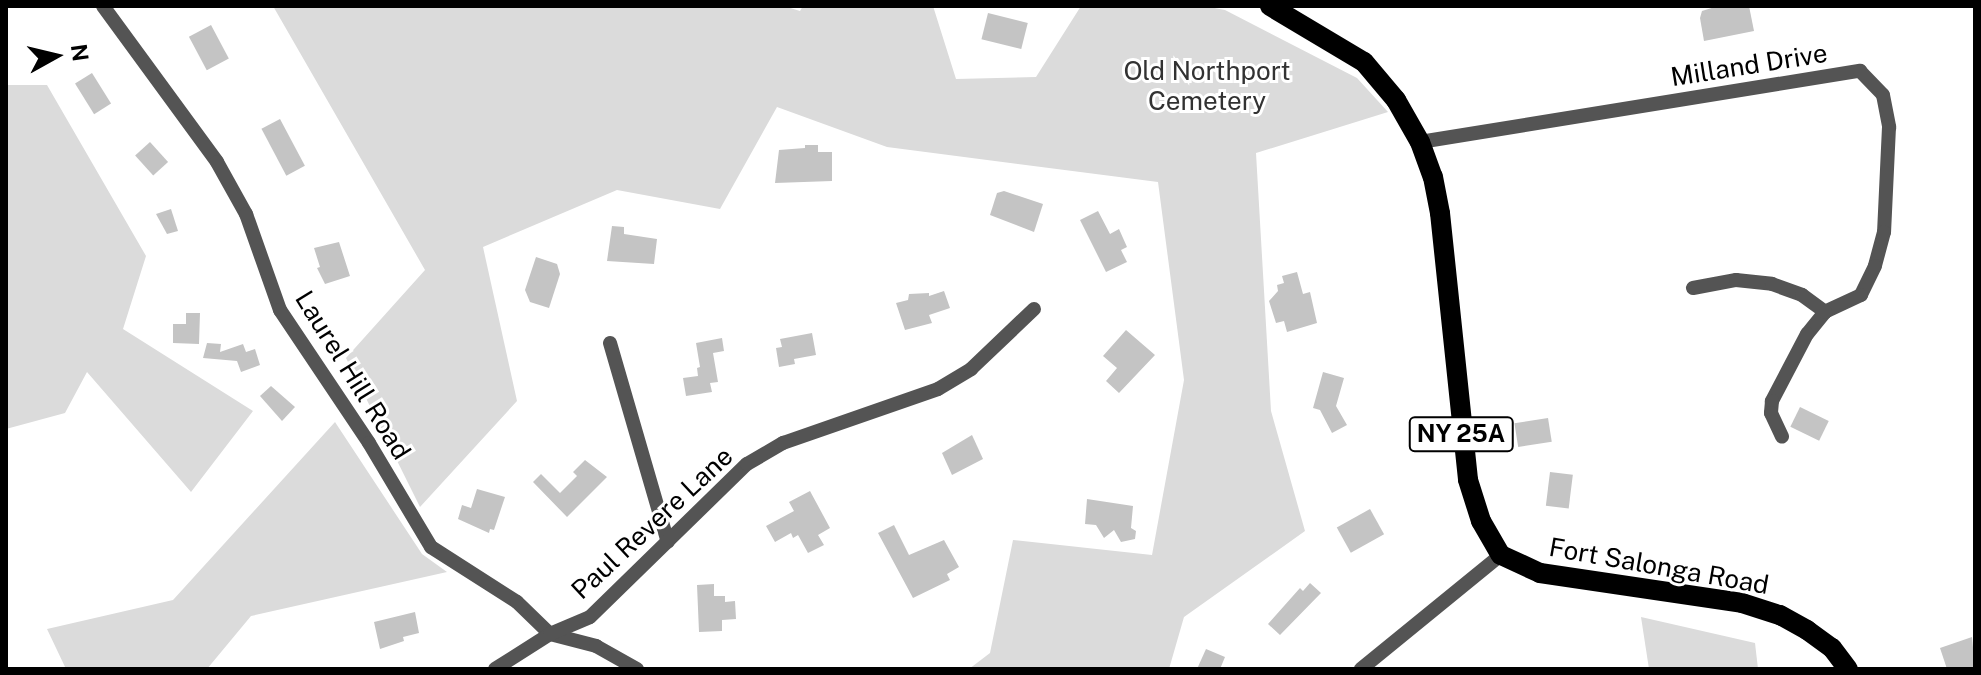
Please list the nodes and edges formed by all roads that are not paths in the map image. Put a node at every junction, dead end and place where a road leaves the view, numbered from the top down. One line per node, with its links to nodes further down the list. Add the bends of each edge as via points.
1 (103, 6): 11 (street, Laurel Hill Road, via 217,162 246,214 280,310 431,547 517,602)
2 (1270, 6): 3 (main road, NY 25A, via 1364,62 1396,100)
3 (1420, 142): 6 (street, Milland Drive, via 1860,71 1883,95 1889,127 1884,232 1861,295); 10 (main road, NY 25A, via 1440,213 1468,480 1481,521)
4 (1693, 288): 6 (street, via 1736,280 1772,284 1802,295)
5 (1034, 309): 9 (street, Paul Revere Lane, via 971,369 938,389 783,443 747,464)
6 (1825, 312): 8 (street, Milland Drive, via 1807,334 1772,401 1771,413)
7 (610, 343): 9 (street)
8 (1782, 437)
9 (668, 542): 11 (street, Paul Revere Lane, via 590,617)
10 (1501, 555): 14 (street); 15 (main road, Fort Salonga Road, via 1540,573 1742,603 1780,615 1832,648)
11 (550, 634): 12 (street); 13 (street, via 596,646)
12 (495, 669)
13 (637, 669)
14 (1361, 669)
15 (1848, 669)

